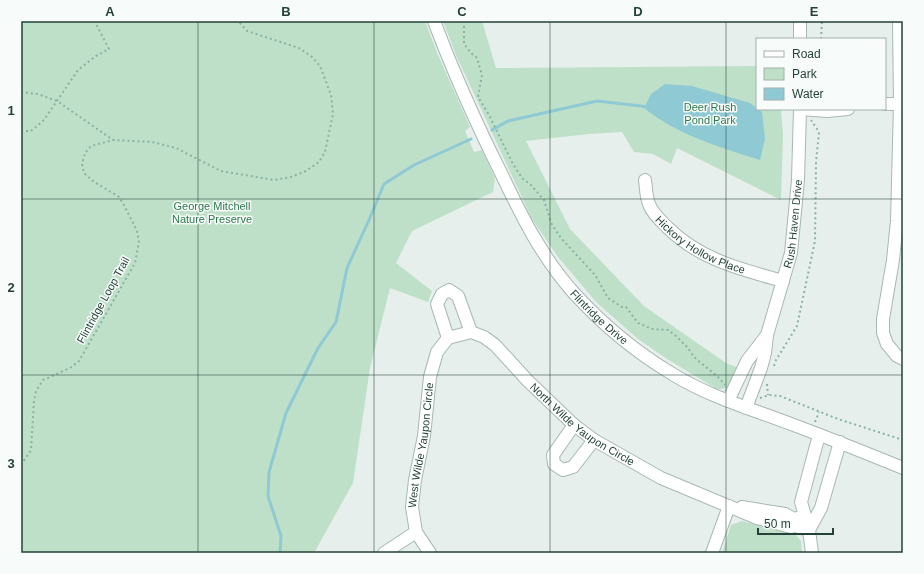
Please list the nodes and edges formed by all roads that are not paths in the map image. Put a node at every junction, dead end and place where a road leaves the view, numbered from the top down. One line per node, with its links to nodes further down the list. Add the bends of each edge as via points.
1 (434, 21): 14 (street, Flintridge Drive, via 456,78 528,228 565,282 596,315 651,360 675,376)
2 (800, 21): 4 (street)
3 (899, 21): 6 (street)
4 (800, 38)
5 (886, 104): 6 (street)
6 (902, 104): 13 (street, via 897,220 883,333 887,344)
7 (803, 110): 9 (street, Rush Haven Drive, via 791,253)
8 (645, 180): 9 (street, Hickory Hollow Place, via 648,204 659,220 689,246 708,257)
9 (783, 281): 11 (street, Rush Haven Drive)
10 (471, 332): 12 (street); 12 (street, via 458,296 449,290 442,294 437,304); 16 (street, North Wilde Yaupon Circle, via 495,345)
11 (767, 335): 14 (street, Rush Haven Drive, via 747,361); 15 (street, Rush Haven Drive, via 763,360)
12 (448, 338): 24 (street, West Wilde Yaupon Circle, via 437,352 430,377 424,436 412,507)
13 (903, 359)
14 (728, 401): 15 (street, Flintridge Drive)
15 (746, 408): 17 (street, Flintridge Drive)
16 (574, 425): 18 (street, North Wilde Yaupon Circle); 18 (street, via 553,455 554,464 563,470 573,467)
17 (816, 431): 19 (street, Flintridge Drive); 22 (street, via 801,502)
18 (594, 440): 21 (street, North Wilde Yaupon Circle, via 661,478)
19 (840, 442): 20 (street, Flintridge Drive); 23 (street, via 821,508)
20 (903, 468)
21 (729, 506): 22 (street, North Wilde Yaupon Circle, via 785,514 794,519); 23 (street, North Wilde Yaupon Circle, via 757,518); 27 (street)
22 (805, 516): 23 (street)
23 (809, 530): 28 (street)
24 (416, 532): 25 (street); 26 (street, West Wilde Yaupon Circle)
25 (384, 553)
26 (430, 553)
27 (712, 553)
28 (812, 553)

